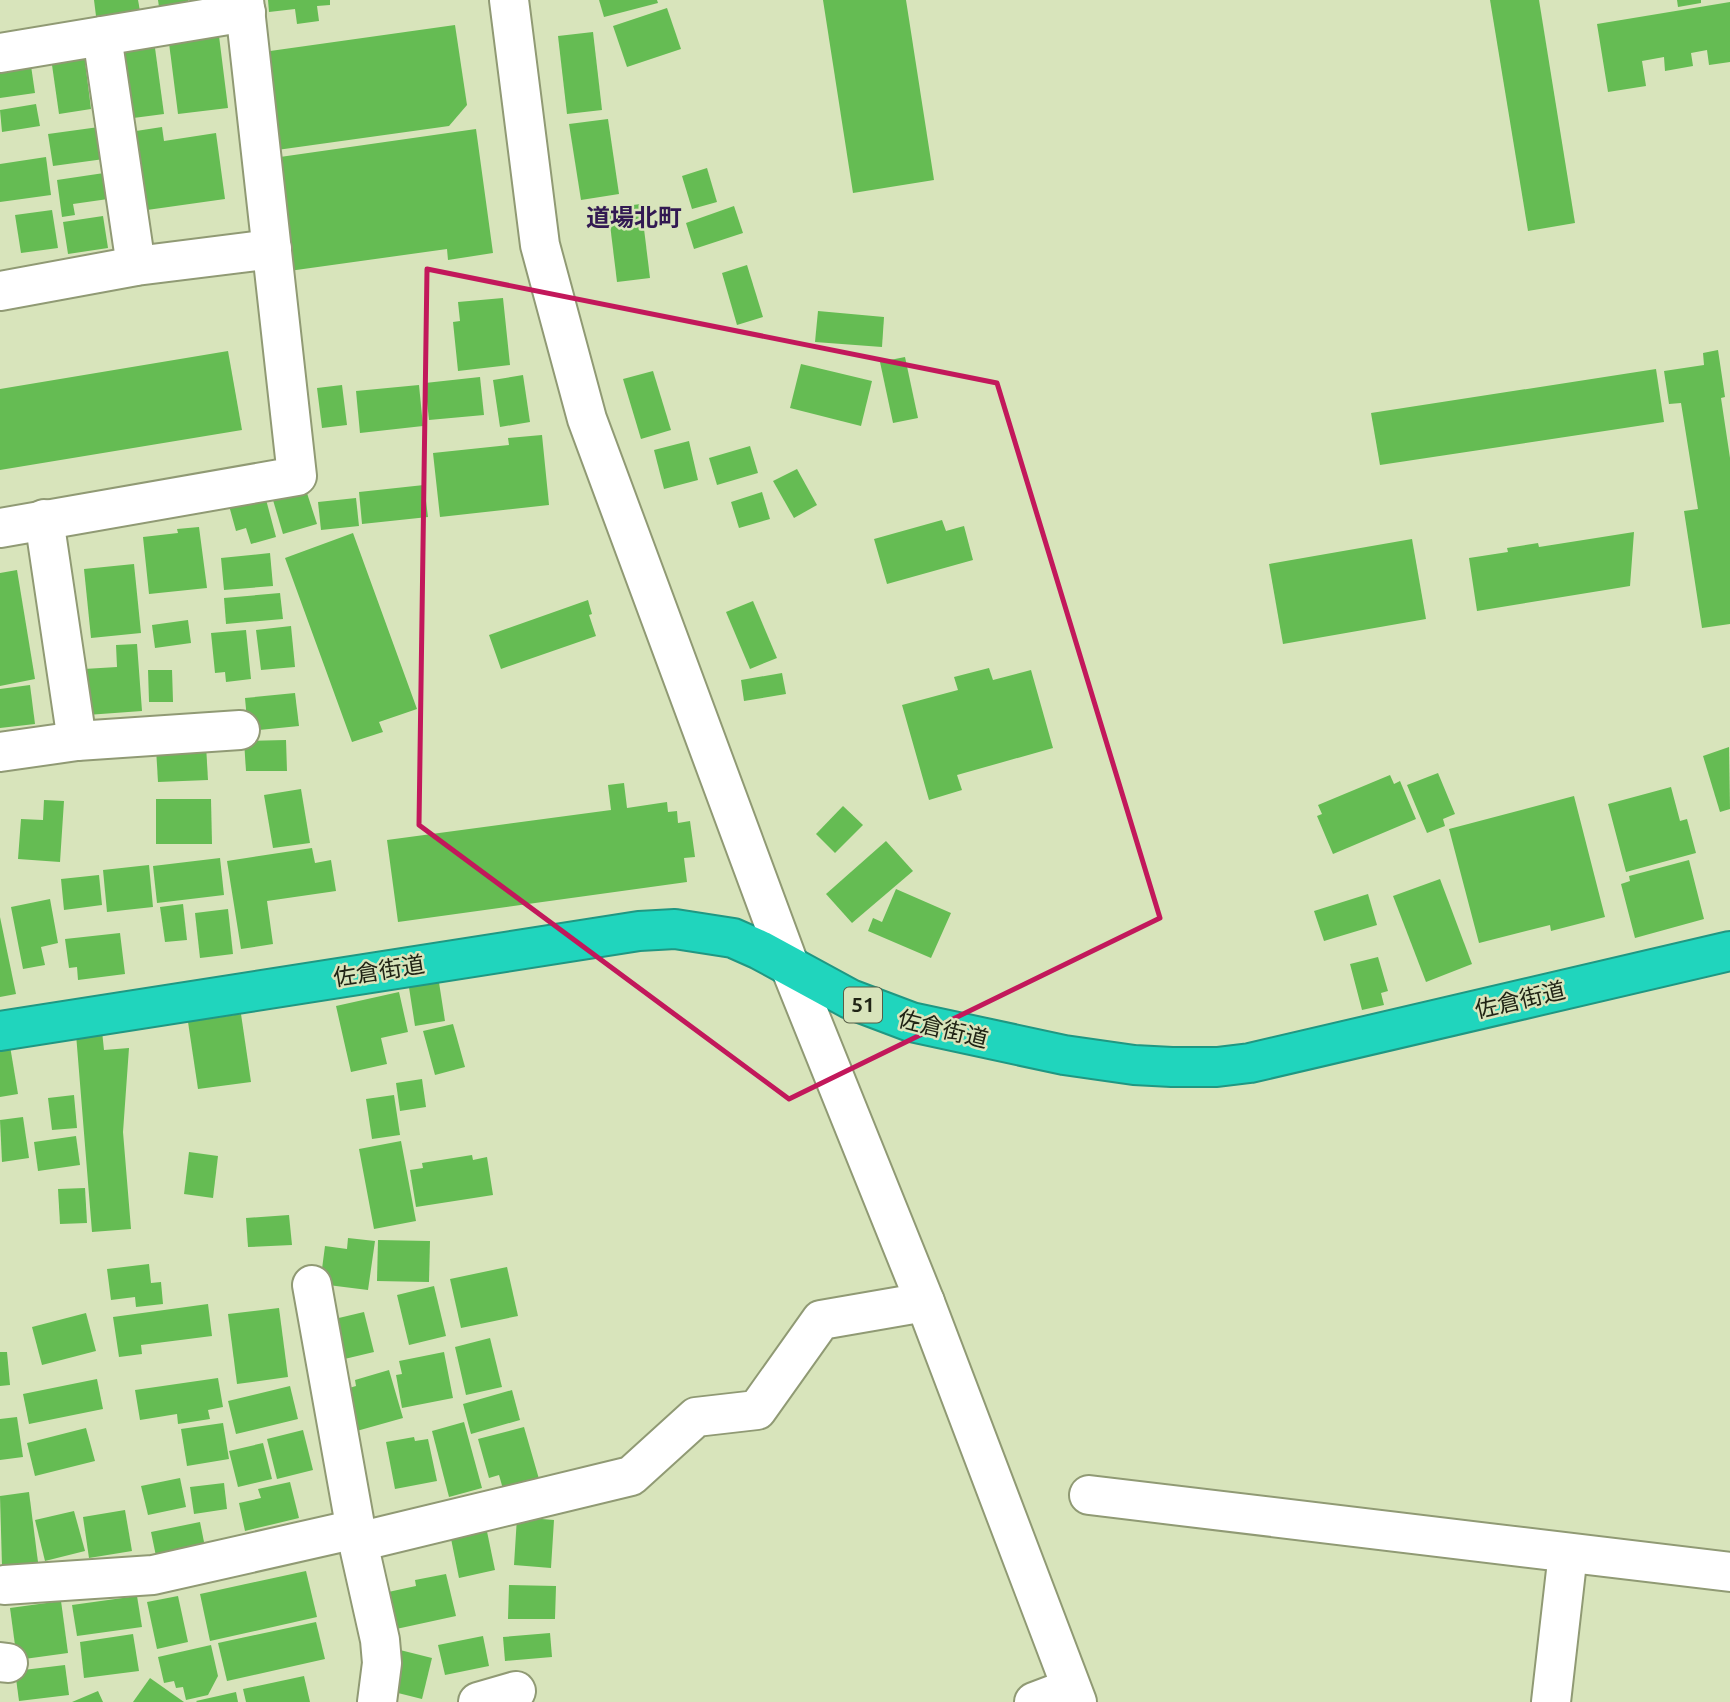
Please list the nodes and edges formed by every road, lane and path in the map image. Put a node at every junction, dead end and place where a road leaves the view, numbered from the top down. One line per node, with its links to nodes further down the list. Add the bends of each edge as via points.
1 (509, 0): 14 (street, via 540,245 587,419)
2 (245, 6): 3 (street); 5 (street)
3 (103, 36): 4 (street); 6 (street)
4 (0, 53)
5 (272, 249): 6 (street); 8 (street, via 297,476)
6 (136, 266): 7 (street)
7 (0, 290)
8 (44, 519): 9 (street); 11 (street)
9 (0, 527)
10 (240, 730): 11 (street)
11 (77, 741): 12 (street)
12 (0, 752)
13 (1730, 951): 14 (highway, 佐倉街道 / 51, via 1320,1048 1217,1067 1120,1063 950,1032 876,1010)
14 (790, 967): 15 (highway, 佐倉街道 / 51, via 733,938 675,929 639,931); 17 (street)
15 (0, 1031)
16 (312, 1284): 19 (street)
17 (925, 1302): 19 (street, via 821,1320 757,1410 696,1417 631,1476); 24 (street)
18 (1090, 1495): 20 (street)
19 (357, 1536): 22 (street, via 153,1575); 25 (street, via 380,1640)
20 (1568, 1553): 21 (street); 28 (street)
21 (1730, 1572)
22 (4, 1585)
23 (516, 1691): 26 (street)
24 (1074, 1695): 27 (street)
25 (377, 1702)
26 (478, 1702)
27 (1034, 1702)
28 (1551, 1702)

